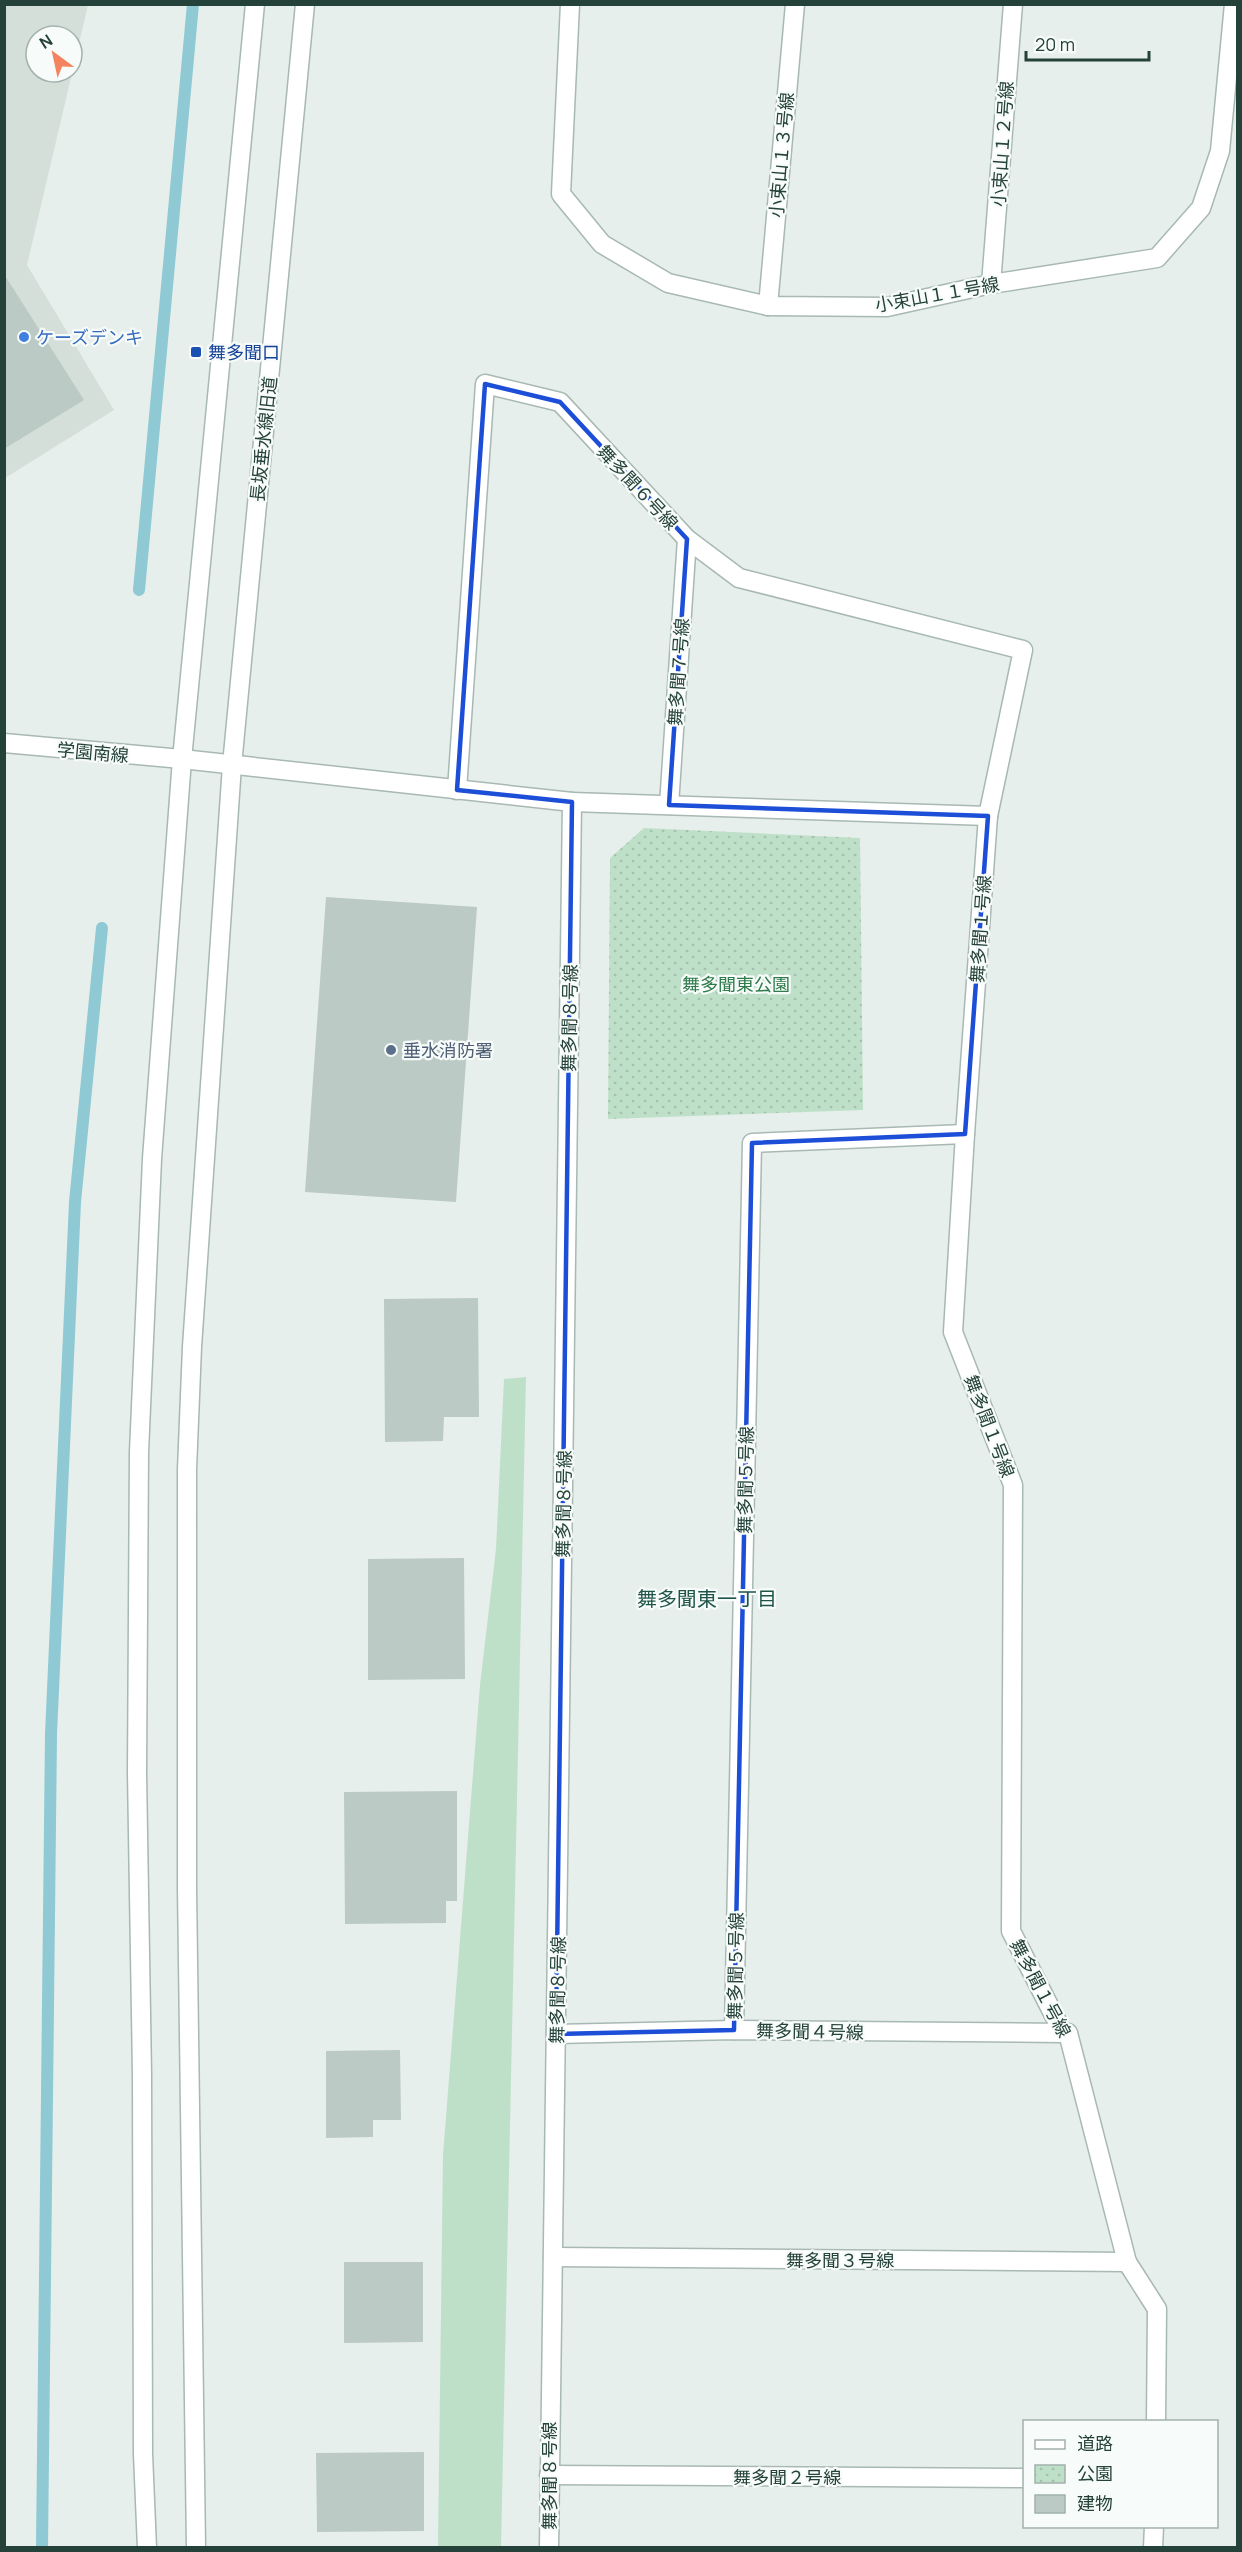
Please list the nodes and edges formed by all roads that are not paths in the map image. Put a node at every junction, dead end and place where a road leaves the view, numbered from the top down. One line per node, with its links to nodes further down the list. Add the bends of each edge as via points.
1 (255, 4): 11 (street)
2 (305, 4): 12 (street, 長坂垂水線旧道)
3 (570, 4): 8 (street, 小束山１１号線, via 561,194 602,244 668,284)
4 (795, 4): 8 (street, 小束山１３号線)
5 (1013, 4): 7 (street, 小束山１２号線)
6 (1234, 4): 7 (street, 小束山１１号線, via 1220,151 1201,208 1157,258)
7 (992, 284): 8 (street, 小束山１１号線, via 887,307)
8 (768, 306)
9 (687, 539): 13 (street, 舞多聞６号線, via 560,402 485,384); 15 (street, 舞多聞７号線); 16 (street, 舞多聞６号線, via 739,578 1023,650)
10 (4, 743): 11 (street, 学園南線)
11 (182, 759): 12 (street, 学園南線); 27 (street, via 152,1159 139,1452 137,1772)
12 (232, 765): 13 (street); 28 (street, 長坂垂水線旧道, via 187,1469 187,1888)
13 (457, 790): 14 (street)
14 (572, 802): 15 (street); 20 (street, 舞多聞８号線)
15 (669, 806): 16 (street)
16 (988, 816): 17 (street, 舞多聞１号線)
17 (964, 1134): 18 (street, 舞多聞５号線, via 752,1143); 19 (street, 舞多聞１号線, via 953,1332 1013,1485 1011,1932)
18 (734, 2030): 19 (street, 舞多聞４号線); 20 (street, 舞多聞４号線)
19 (1063, 2033): 22 (street, 舞多聞１号線, via 1068,2033)
20 (556, 2034): 21 (street, 舞多聞８号線)
21 (553, 2257): 22 (street, 舞多聞３号線); 24 (street, 舞多聞８号線)
22 (1126, 2262): 23 (street, 舞多聞１号線, via 1157,2309)
23 (1156, 2420)
24 (549, 2475): 25 (street, 舞多聞２号線); 29 (street, 舞多聞８号線)
25 (1023, 2478)
26 (1154, 2528): 30 (street)
27 (147, 2547)
28 (196, 2547)
29 (549, 2547)
30 (1153, 2547)

